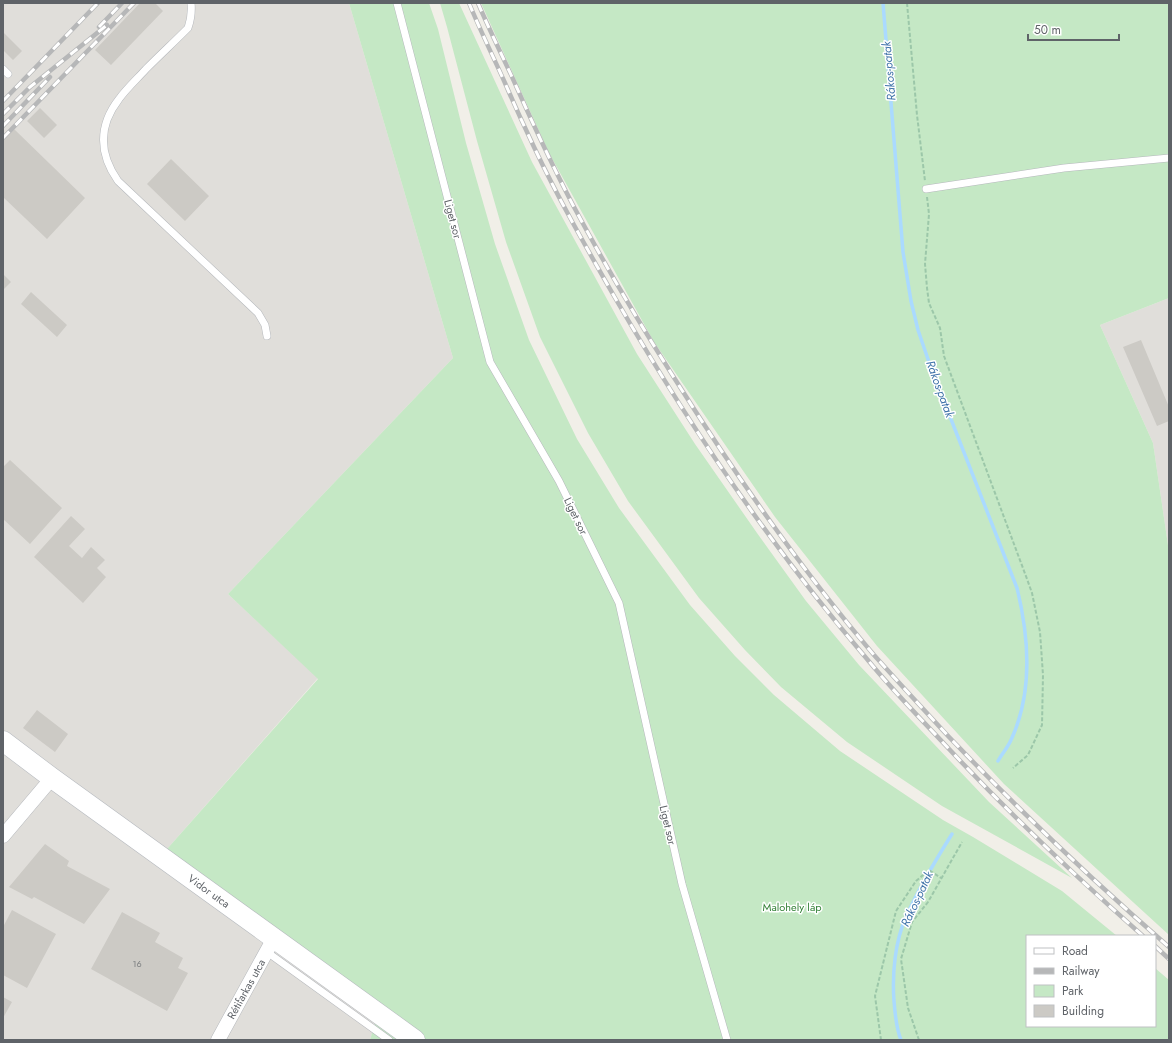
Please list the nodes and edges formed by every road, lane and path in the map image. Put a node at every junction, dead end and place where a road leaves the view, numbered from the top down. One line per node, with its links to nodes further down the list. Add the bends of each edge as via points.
1 (190, 3): 6 (lane, via 192,13 188,28 129,87 112,109 104,132 104,154 118,181 258,313 265,325)
2 (397, 3): 17 (lane, Liget sor, via 490,362 559,481 619,603 682,884)
3 (907, 3): 5 (path)
4 (1169, 158): 5 (lane, via 1064,168)
5 (926, 189): 8 (path, via 929,214 925,264 929,303 940,328 944,356 1027,578 1040,632 1043,675 1042,724 1028,755)
6 (267, 336)
7 (3, 741): 9 (street, Vidor utca)
8 (1013, 768)
9 (52, 778): 10 (street); 13 (street, Vidor utca)
10 (3, 836)
11 (962, 842): 12 (path)
12 (941, 878): 18 (path, via 929,870 916,881 896,911 875,996); 19 (path, via 928,902 912,922 901,959 908,1008)
13 (270, 945): 14 (street, Rétifarkas utca); 15 (lane); 16 (street, Vidor utca)
14 (218, 1040)
15 (389, 1040)
16 (415, 1040)
17 (726, 1040)
18 (881, 1040)
19 (919, 1040)

